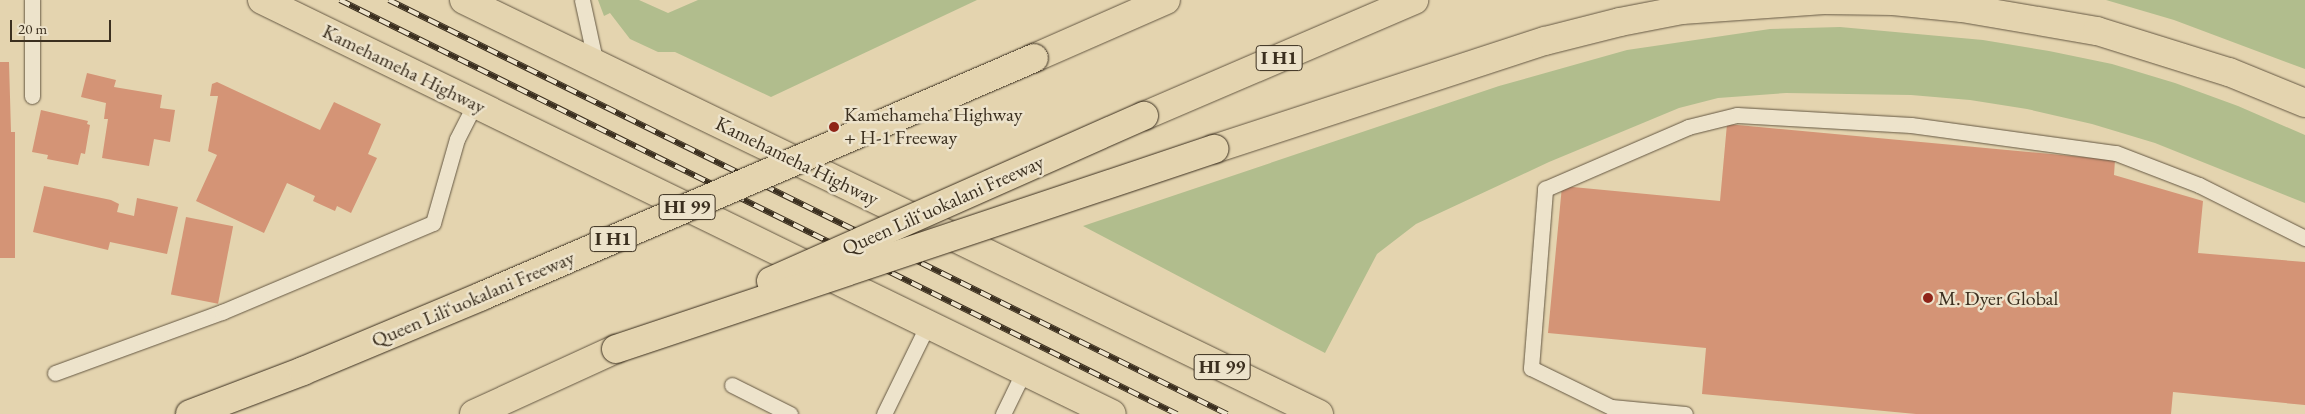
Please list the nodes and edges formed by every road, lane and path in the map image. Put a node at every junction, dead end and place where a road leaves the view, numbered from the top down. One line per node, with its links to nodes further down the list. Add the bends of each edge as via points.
1 (32, 0): 10 (lane)
2 (262, 0): 12 (main road, Kamehameha Highway / HI 99)
3 (464, 0): 9 (main road, Kamehameha Highway / HI 99)
4 (582, 0): 9 (lane)
5 (1151, 0): 8 (main road)
6 (1166, 0): 8 (main road, Queen Liliʻuokalani Freeway / I H1)
7 (1414, 0): 15 (main road, Queen Liliʻuokalani Freeway / I H1, bridge)
8 (1034, 58): 20 (main road, Queen Liliʻuokalani Freeway / I H1, bridge, via 482,296)
9 (596, 64): 25 (main road, Kamehameha Highway / HI 99)
10 (32, 96)
11 (2305, 103): 15 (main road, bridge, via 2229,72 2097,31 1962,8 1893,1 1824,0 1682,10 1545,41)
12 (475, 104): 14 (main road, Kamehameha Highway / HI 99); 17 (lane, via 457,139 433,223 222,312)
13 (2305, 238): 26 (lane, via 2199,185 2116,153 1911,125 1737,115 1688,127 1545,188 1531,368 1611,407)
14 (928, 324): 16 (main road, Kamehameha Highway / HI 99); 23 (lane)
15 (616, 349): 21 (main road, Queen Liliʻuokalani Freeway / I H1)
16 (1024, 371): 19 (main road, Kamehameha Highway / HI 99); 24 (lane)
17 (55, 373)
18 (732, 385): 22 (lane)
19 (1110, 413)
20 (190, 414)
21 (474, 414)
22 (790, 414)
23 (884, 414)
24 (1003, 414)
25 (1319, 414)
26 (1685, 414)

